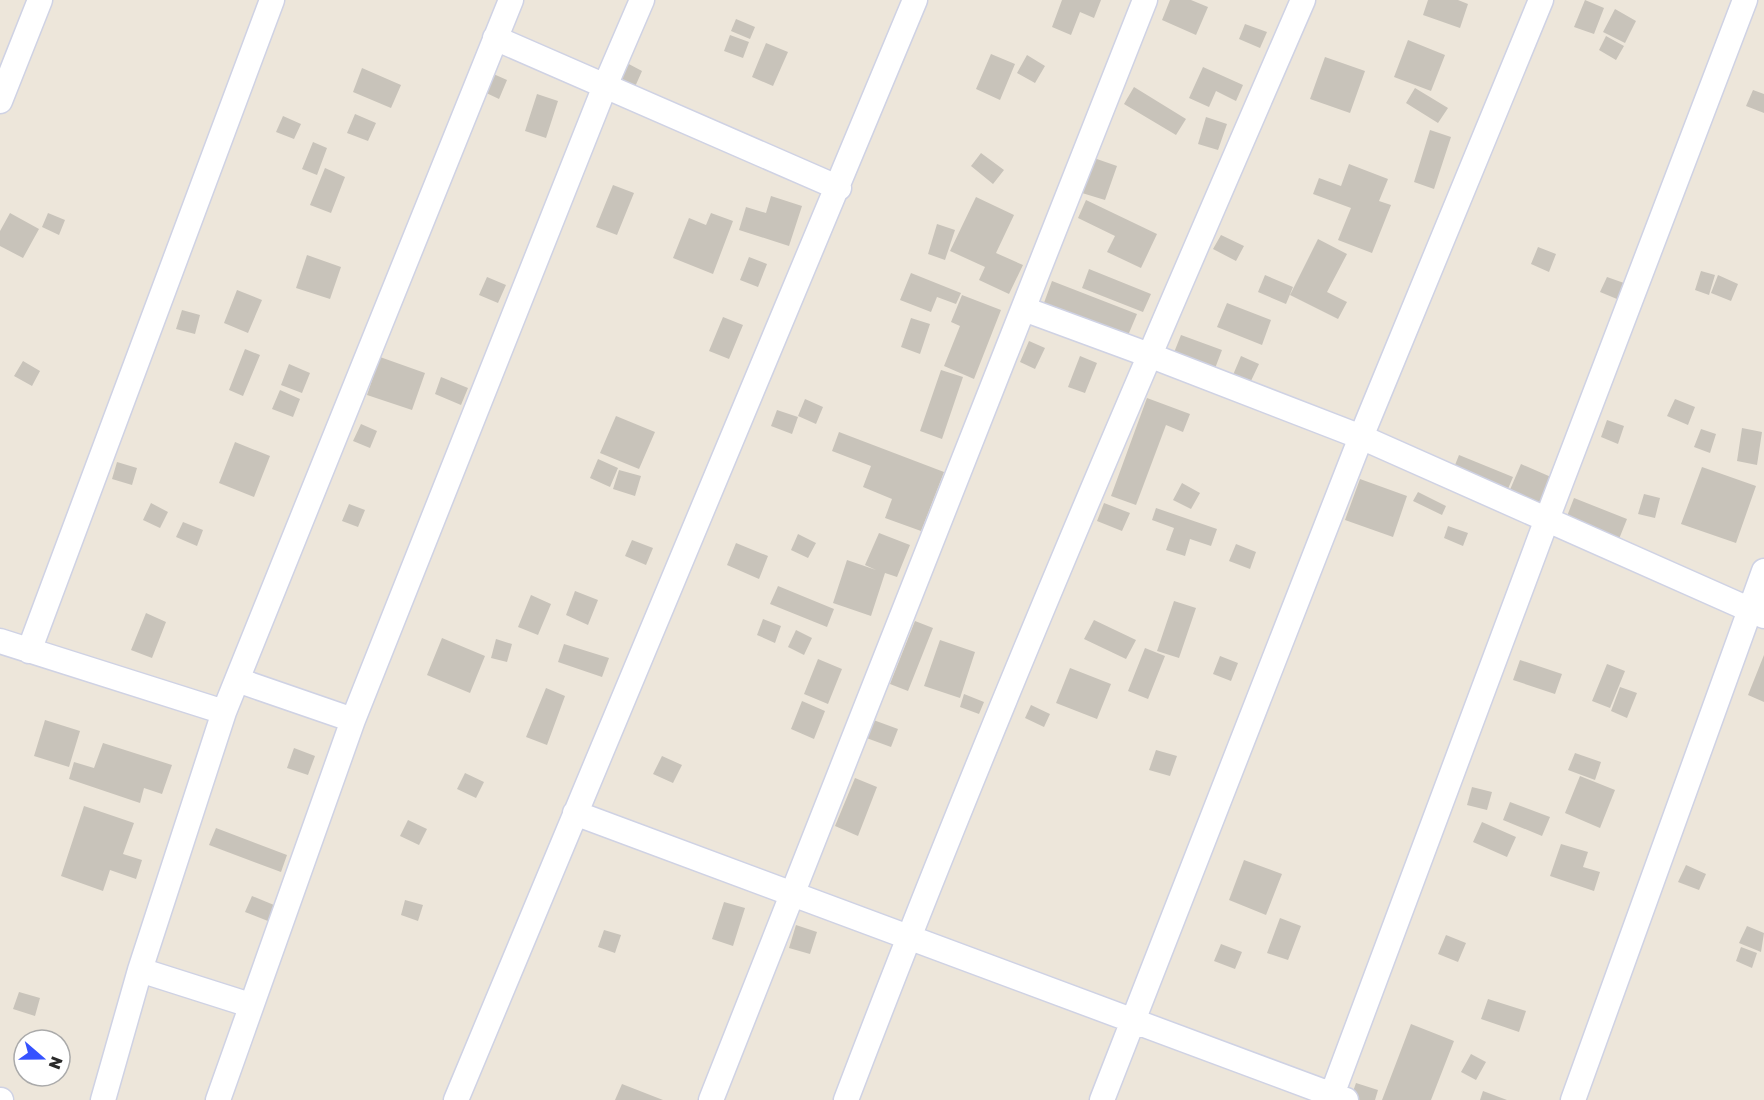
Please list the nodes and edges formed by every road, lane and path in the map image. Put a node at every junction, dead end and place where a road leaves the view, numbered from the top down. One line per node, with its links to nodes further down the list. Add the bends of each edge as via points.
1 (40, 0): 12 (street)
2 (272, 0): 21 (street)
3 (511, 0): 10 (street)
4 (642, 0): 11 (street)
5 (915, 0): 13 (street)
6 (1145, 0): 14 (street)
7 (1303, 0): 15 (street)
8 (1541, 0): 16 (street)
9 (1745, 0): 17 (street)
10 (495, 38): 11 (street); 22 (street)
11 (605, 86): 13 (street); 24 (street)
12 (0, 101)
13 (839, 188): 25 (street)
14 (1024, 309): 15 (street); 26 (street)
15 (1149, 355): 16 (street); 27 (street)
16 (1361, 437): 17 (street); 30 (street)
17 (1546, 519): 19 (street); 31 (street)
18 (1764, 571): 19 (street)
19 (1756, 613): 38 (street)
20 (0, 641): 21 (street)
21 (28, 651): 23 (street)
22 (237, 680): 23 (street); 24 (street)
23 (224, 712): 28 (street)
24 (353, 720): 29 (street)
25 (575, 813): 26 (street); 34 (street)
26 (792, 892): 27 (street); 35 (street)
27 (908, 938): 30 (street); 36 (street)
28 (140, 970): 29 (street); 32 (street)
29 (250, 1005): 33 (street)
30 (1132, 1022): 31 (street); 37 (street)
31 (1336, 1098)
32 (103, 1100)
33 (218, 1100)
34 (456, 1100)
35 (711, 1100)
36 (846, 1100)
37 (1102, 1100)
38 (1573, 1100)

